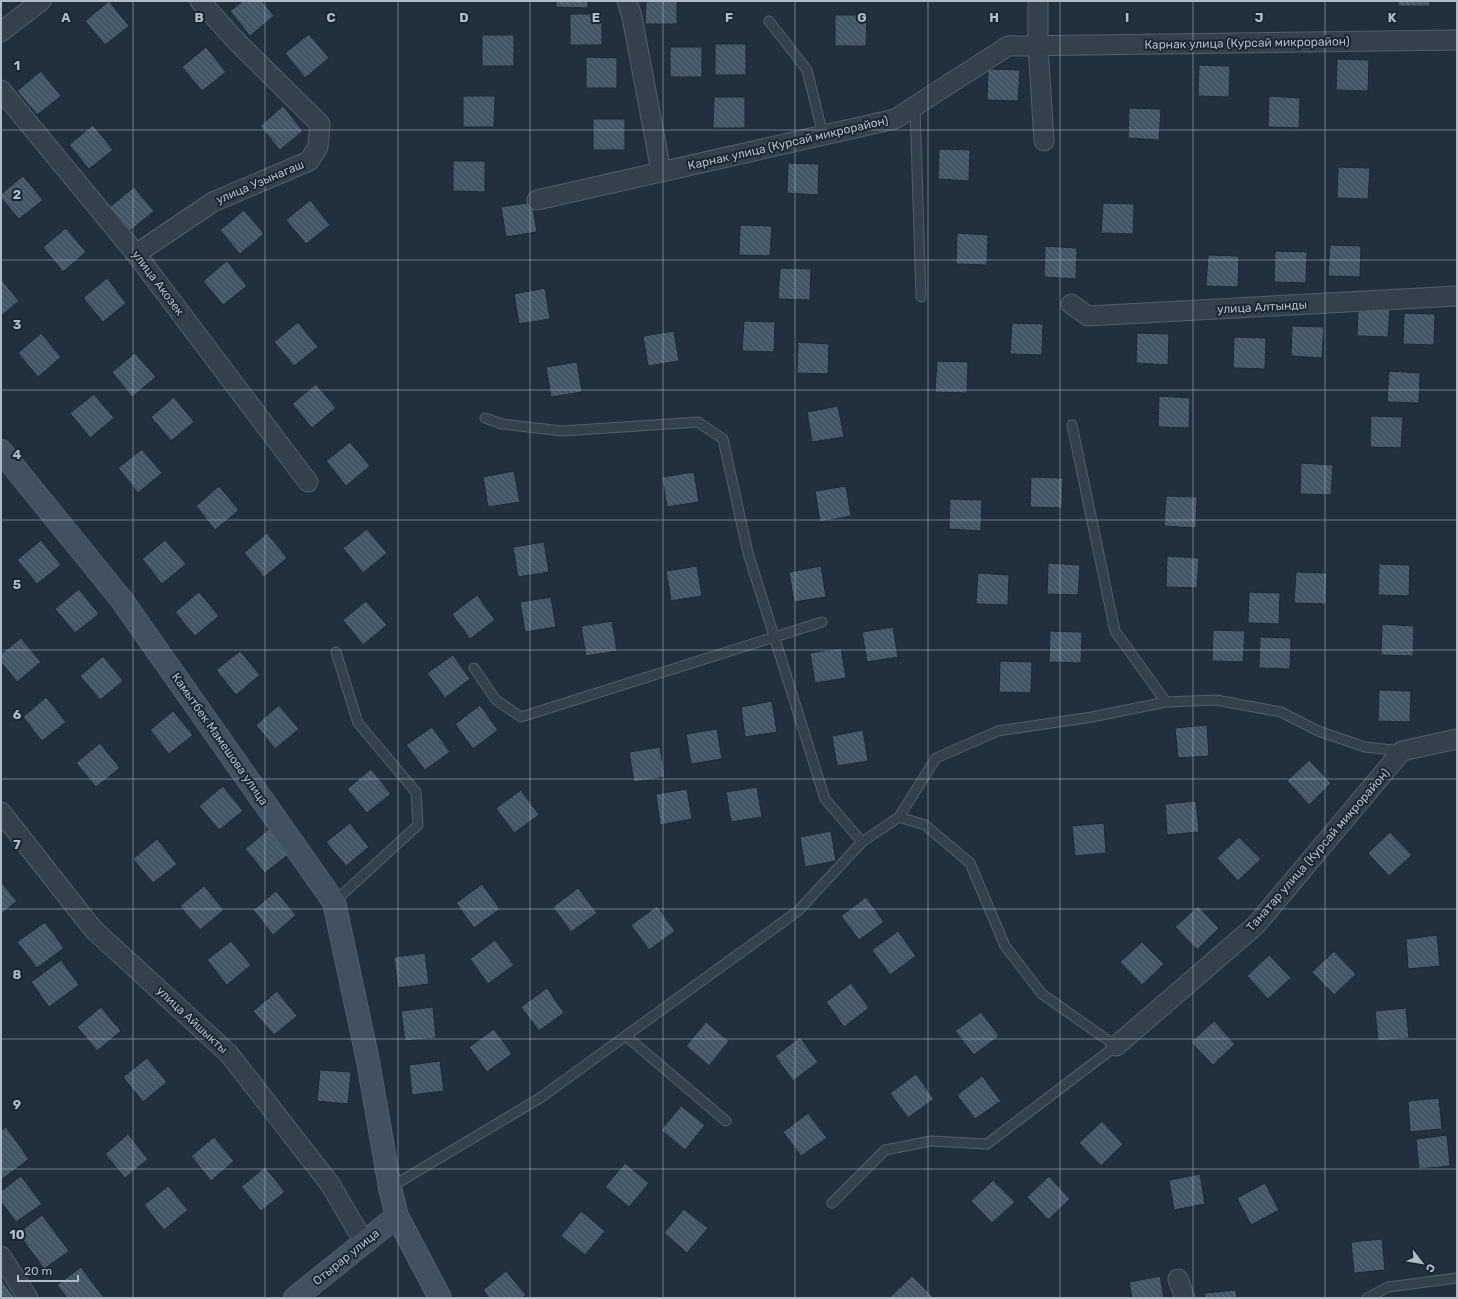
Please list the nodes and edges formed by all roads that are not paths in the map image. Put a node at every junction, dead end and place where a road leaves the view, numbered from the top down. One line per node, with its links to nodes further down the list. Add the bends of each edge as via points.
1 (41, 1): 6 (street)
2 (200, 1): 15 (street, улица Узынагаш, via 238,43 320,124 318,147 309,161 213,202)
3 (627, 1): 13 (street)
4 (1038, 1): 8 (street)
5 (769, 21): 11 (lane, via 807,70)
6 (1, 32)
7 (1457, 40): 8 (street, Карнак улица (Курсай микрорайон))
8 (1038, 45): 10 (street, Карнак улица (Курсай микрорайон), via 1008,46); 12 (street)
9 (1, 90): 15 (street, улица Акозек)
10 (915, 106): 11 (street, Карнак улица (Курсай микрорайон), via 896,119); 17 (lane)
11 (823, 135): 13 (street, Карнак улица (Курсай микрорайон))
12 (1044, 141)
13 (660, 172): 14 (street, Карнак улица (Курсай микрорайон))
14 (537, 200)
15 (136, 254): 22 (street, улица Акозек)
16 (1457, 296): 18 (street, улица Алтынды, via 1088,316)
17 (921, 297)
18 (1071, 304)
19 (485, 418): 24 (lane, via 502,424 562,431 698,422 723,439 748,553)
20 (1072, 425): 27 (lane, via 1115,631)
21 (1, 451): 33 (street, Камытбек Мамешова улица, via 121,599)
22 (308, 482)
23 (822, 622): 24 (lane)
24 (774, 636): 26 (lane, via 521,717 496,700); 32 (lane, via 826,799)
25 (336, 652): 33 (lane, via 358,723 416,792 418,825)
26 (474, 668)
27 (1166, 702): 29 (lane, via 1216,700 1282,712 1318,731 1364,747); 31 (lane, via 1092,717 998,731 936,758)
28 (1457, 739): 29 (street)
29 (1402, 751): 35 (street, Танатар улица (Курсай микрорайон), via 1256,925)
30 (1, 812): 40 (street, улица Айшыкты, via 93,929 229,1054 330,1184)
31 (899, 817): 32 (lane); 35 (lane, via 925,825 970,863 1005,946 1042,994)
32 (862, 842): 34 (lane, via 798,911)
33 (334, 902): 37 (street, Камытбек Мамешова улица, via 368,1061)
34 (626, 1036): 36 (lane); 37 (lane, via 540,1098)
35 (1116, 1046): 38 (lane, via 987,1144 931,1141 885,1150)
36 (726, 1121)
37 (390, 1188): 39 (street, Камытбек Мамешова улица)
38 (832, 1203)
39 (397, 1216): 40 (street, Отырар улица); 46 (street, Камытбек Мамешова улица)
40 (364, 1242): 45 (street, Отырар улица)
41 (1, 1256): 44 (street)
42 (1457, 1278): 48 (lane, via 1388,1287)
43 (1178, 1279): 47 (street)
44 (28, 1298)
45 (295, 1298)
46 (440, 1298)
47 (1186, 1298)
48 (1367, 1298)

